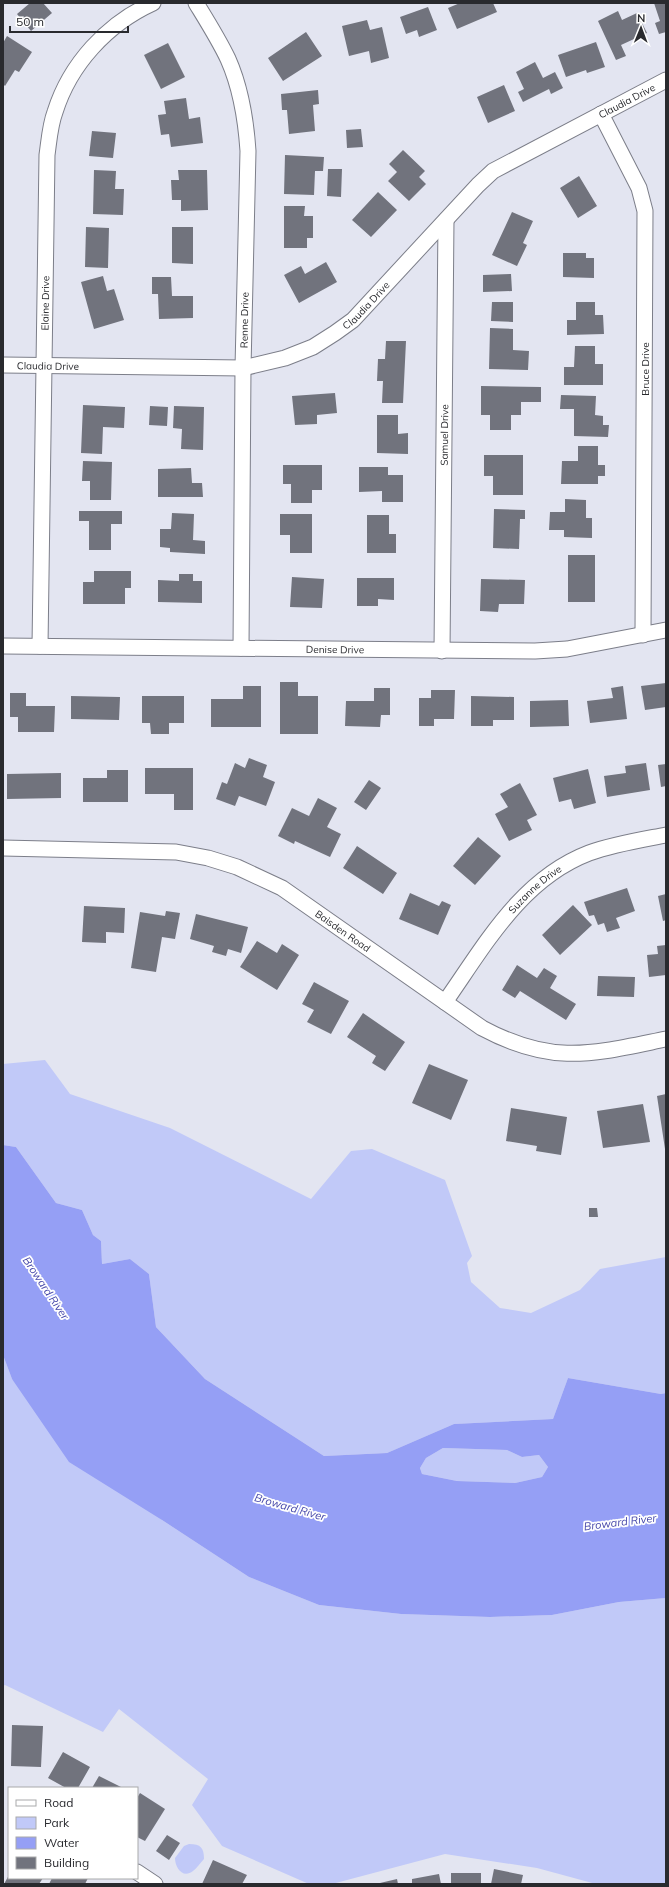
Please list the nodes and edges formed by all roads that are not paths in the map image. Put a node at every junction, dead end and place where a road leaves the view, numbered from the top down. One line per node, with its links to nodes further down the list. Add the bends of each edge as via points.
1 (153, 3): 7 (street, Elaine Drive, via 135,12 106,33 93,47 71,76 54,112 47,155)
2 (196, 3): 8 (street, Renne Drive, via 228,58 247,127)
3 (666, 80): 4 (street, Claudia Drive)
4 (601, 114): 5 (street, Claudia Drive, via 493,171); 10 (street, Bruce Drive, via 639,188 645,211)
5 (446, 220): 8 (street, Claudia Drive, via 367,306 335,333 285,358); 14 (street, Samuel Drive)
6 (3, 365): 7 (street, Claudia Drive)
7 (43, 366): 8 (street, Claudia Drive); 12 (street, Elaine Drive)
8 (244, 368): 13 (street, Renne Drive)
9 (666, 630): 10 (street, Denise Drive)
10 (643, 635): 14 (street, Denise Drive, via 567,649)
11 (3, 646): 12 (street, Denise Drive)
12 (40, 646): 13 (street, Denise Drive)
13 (241, 648): 14 (street, Denise Drive)
14 (442, 651)
15 (666, 835): 17 (street, Suzanne Drive, via 588,853 539,882 522,896 507,915)
16 (3, 848): 17 (street, Baisden Road, via 176,852 237,867 282,888)
17 (445, 1002): 18 (street, Baisden Road, via 504,1040 550,1053 602,1052)
18 (666, 1039)
19 (138, 1873): 20 (street)
20 (156, 1884)

